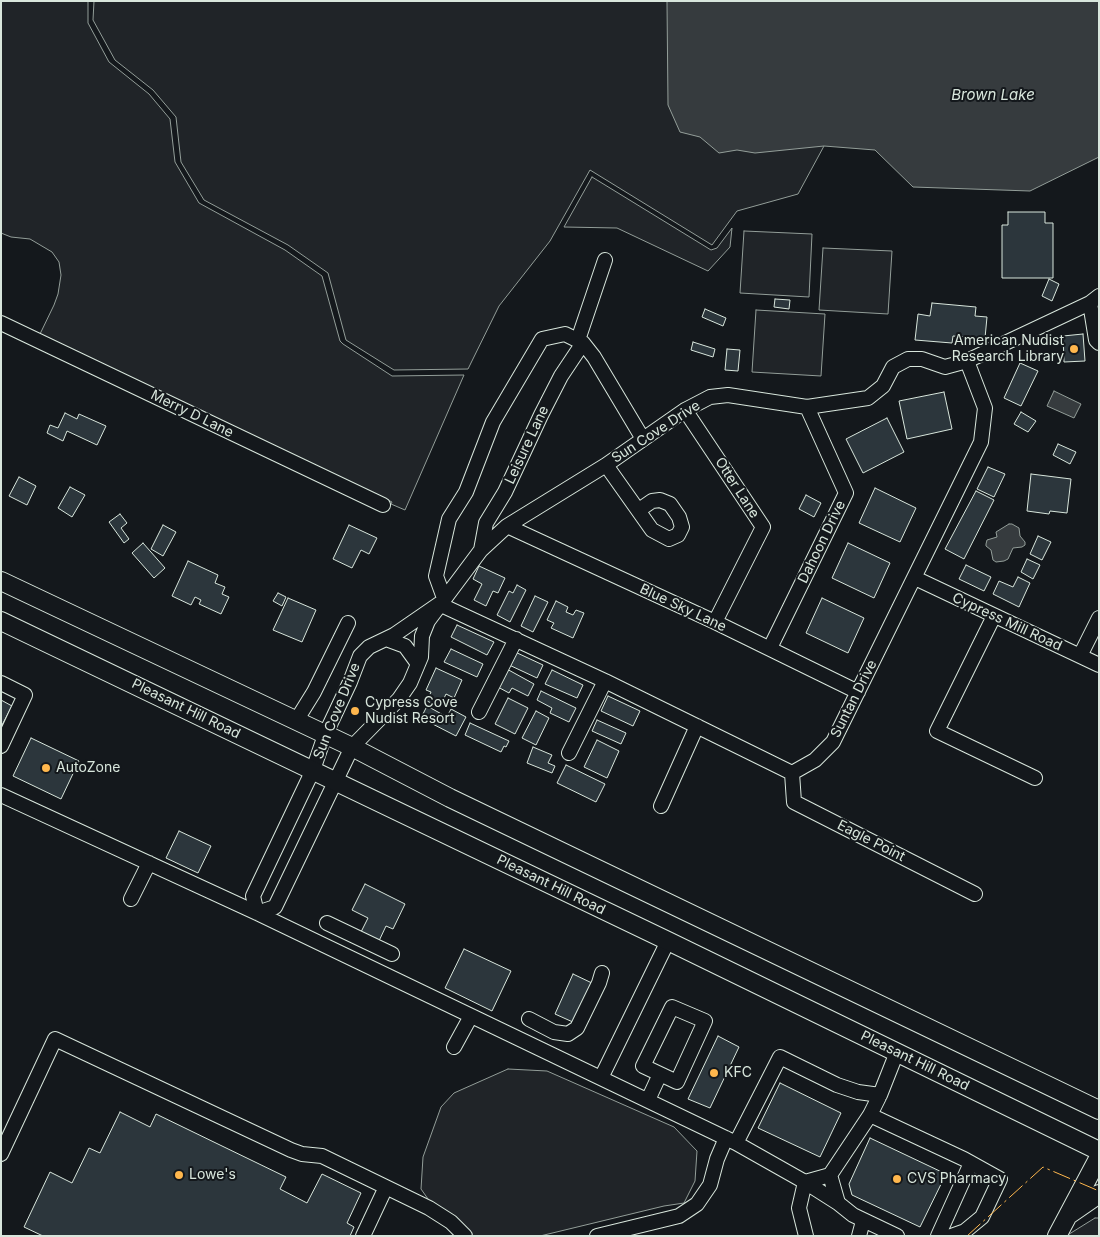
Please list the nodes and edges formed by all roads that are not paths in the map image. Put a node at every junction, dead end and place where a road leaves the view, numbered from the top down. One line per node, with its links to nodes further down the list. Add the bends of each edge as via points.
1 (605, 260): 4 (street, Leisure Lane)
2 (1094, 299): 5 (street, via 1096,340); 6 (street, Sun Cove Drive)
3 (1, 323): 11 (street, Merry D Lane)
4 (580, 341): 9 (street, via 594,356); 14 (street, Leisure Lane, via 505,492 486,523); 17 (street, via 565,334 542,340 494,422 466,492 449,519 436,576)
5 (1099, 343)
6 (967, 361): 7 (street, Sun Cove Drive, via 945,367 922,359 908,359 893,367 883,386 868,398); 15 (street, Suntan Drive, via 985,408 981,442)
7 (807, 407): 8 (street, Sun Cove Drive, via 728,394 710,398); 25 (street, Dahoon Drive, via 846,492)
8 (685, 410): 9 (street, Sun Cove Drive); 21 (street, Otter Lane, via 762,527)
9 (643, 439): 10 (street, Sun Cove Drive)
10 (606, 465): 12 (street); 13 (street, Sun Cove Drive)
11 (383, 505)
12 (639, 510)
13 (507, 526): 14 (street, Sun Cove Drive); 21 (street, Blue Sky Lane)
14 (481, 550): 17 (street, Sun Cove Drive)
15 (915, 578): 18 (street, Cypress Mill Road); 31 (street, Suntan Drive)
16 (1, 581): 33 (main road)
17 (441, 601): 23 (street, Sun Cove Drive); 24 (street); 27 (street, Sun Cove Drive, via 422,636 422,657)
18 (994, 616): 26 (street, Cypress Mill Road); 41 (street, via 937,731)
19 (1099, 618): 26 (street)
20 (1, 621): 39 (main road, Pleasant Hill Road)
21 (715, 622): 25 (street, Blue Sky Lane)
22 (348, 623): 33 (street)
23 (386, 639): 27 (street, via 405,646); 35 (street, Sun Cove Drive, via 369,647 360,656)
24 (516, 639): 29 (street); 32 (street)
25 (770, 648): 31 (street, Blue Sky Lane)
26 (1080, 656): 28 (street, Cypress Mill Road)
27 (418, 664): 37 (street, Sun Cove Drive, via 399,699)
28 (1099, 665)
29 (605, 681): 34 (street); 38 (street)
30 (1, 683): 36 (street, via 25,695)
31 (858, 692): 40 (street, Suntan Drive, via 833,742 815,760)
32 (480, 712)
33 (296, 721): 35 (main road)
34 (697, 726): 40 (street); 44 (street)
35 (325, 735): 37 (main road); 39 (street, Sun Cove Drive)
36 (1, 746)
37 (352, 747): 42 (street, Sun Cove Drive); 61 (main road, via 450,798)
38 (570, 753)
39 (313, 770): 42 (main road, Pleasant Hill Road); 48 (street, Sun Cove Drive, via 253,896)
40 (792, 773): 46 (street, Eagle Point, via 794,802)
41 (1035, 778)
42 (335, 780): 48 (street, Sun Cove Drive, via 275,907); 50 (main road, Pleasant Hill Road)
43 (1, 795): 45 (street)
44 (661, 806)
45 (149, 863): 47 (street); 48 (street)
46 (975, 894)
47 (131, 899)
48 (257, 913): 53 (street)
49 (327, 923): 51 (street)
50 (668, 941): 56 (main road, Pleasant Hill Road); 58 (street)
51 (392, 954)
52 (602, 973): 54 (street, via 577,1028 568,1034 554,1032)
53 (471, 1016): 55 (street); 58 (street)
54 (528, 1019)
55 (454, 1047)
56 (897, 1052): 59 (street); 64 (main road, Pleasant Hill Road)
57 (660, 1074): 57 (street, via 643,1066 672,1007 705,1021 677,1082); 60 (street)
58 (601, 1078): 60 (street)
59 (880, 1095): 62 (street); 63 (street, via 844,1087 780,1057)
60 (648, 1100): 63 (street)
61 (1099, 1110)
62 (870, 1114): 67 (street); 68 (street)
63 (731, 1140): 69 (street); 77 (street, via 717,1159 710,1185 697,1204 680,1216)
64 (1099, 1151)
65 (1, 1154): 70 (street, via 55,1039 291,1150 322,1156)
66 (1099, 1157): 73 (main road)
67 (971, 1163): 81 (street); 82 (street, via 1000,1179 982,1217 965,1231)
68 (830, 1175): 69 (street); 72 (street)
69 (805, 1182): 72 (street); 78 (street, via 799,1208)
70 (386, 1187): 75 (street); 76 (street, via 429,1208)
71 (1099, 1194): 73 (main road)
72 (838, 1203): 74 (street)
73 (1070, 1214): 83 (main road)
74 (863, 1221): 79 (street); 80 (street)
75 (363, 1236)
76 (465, 1236)
77 (597, 1236)
78 (806, 1236)
79 (859, 1236)
80 (897, 1236)
81 (938, 1236)
82 (951, 1236)
83 (1057, 1236)

